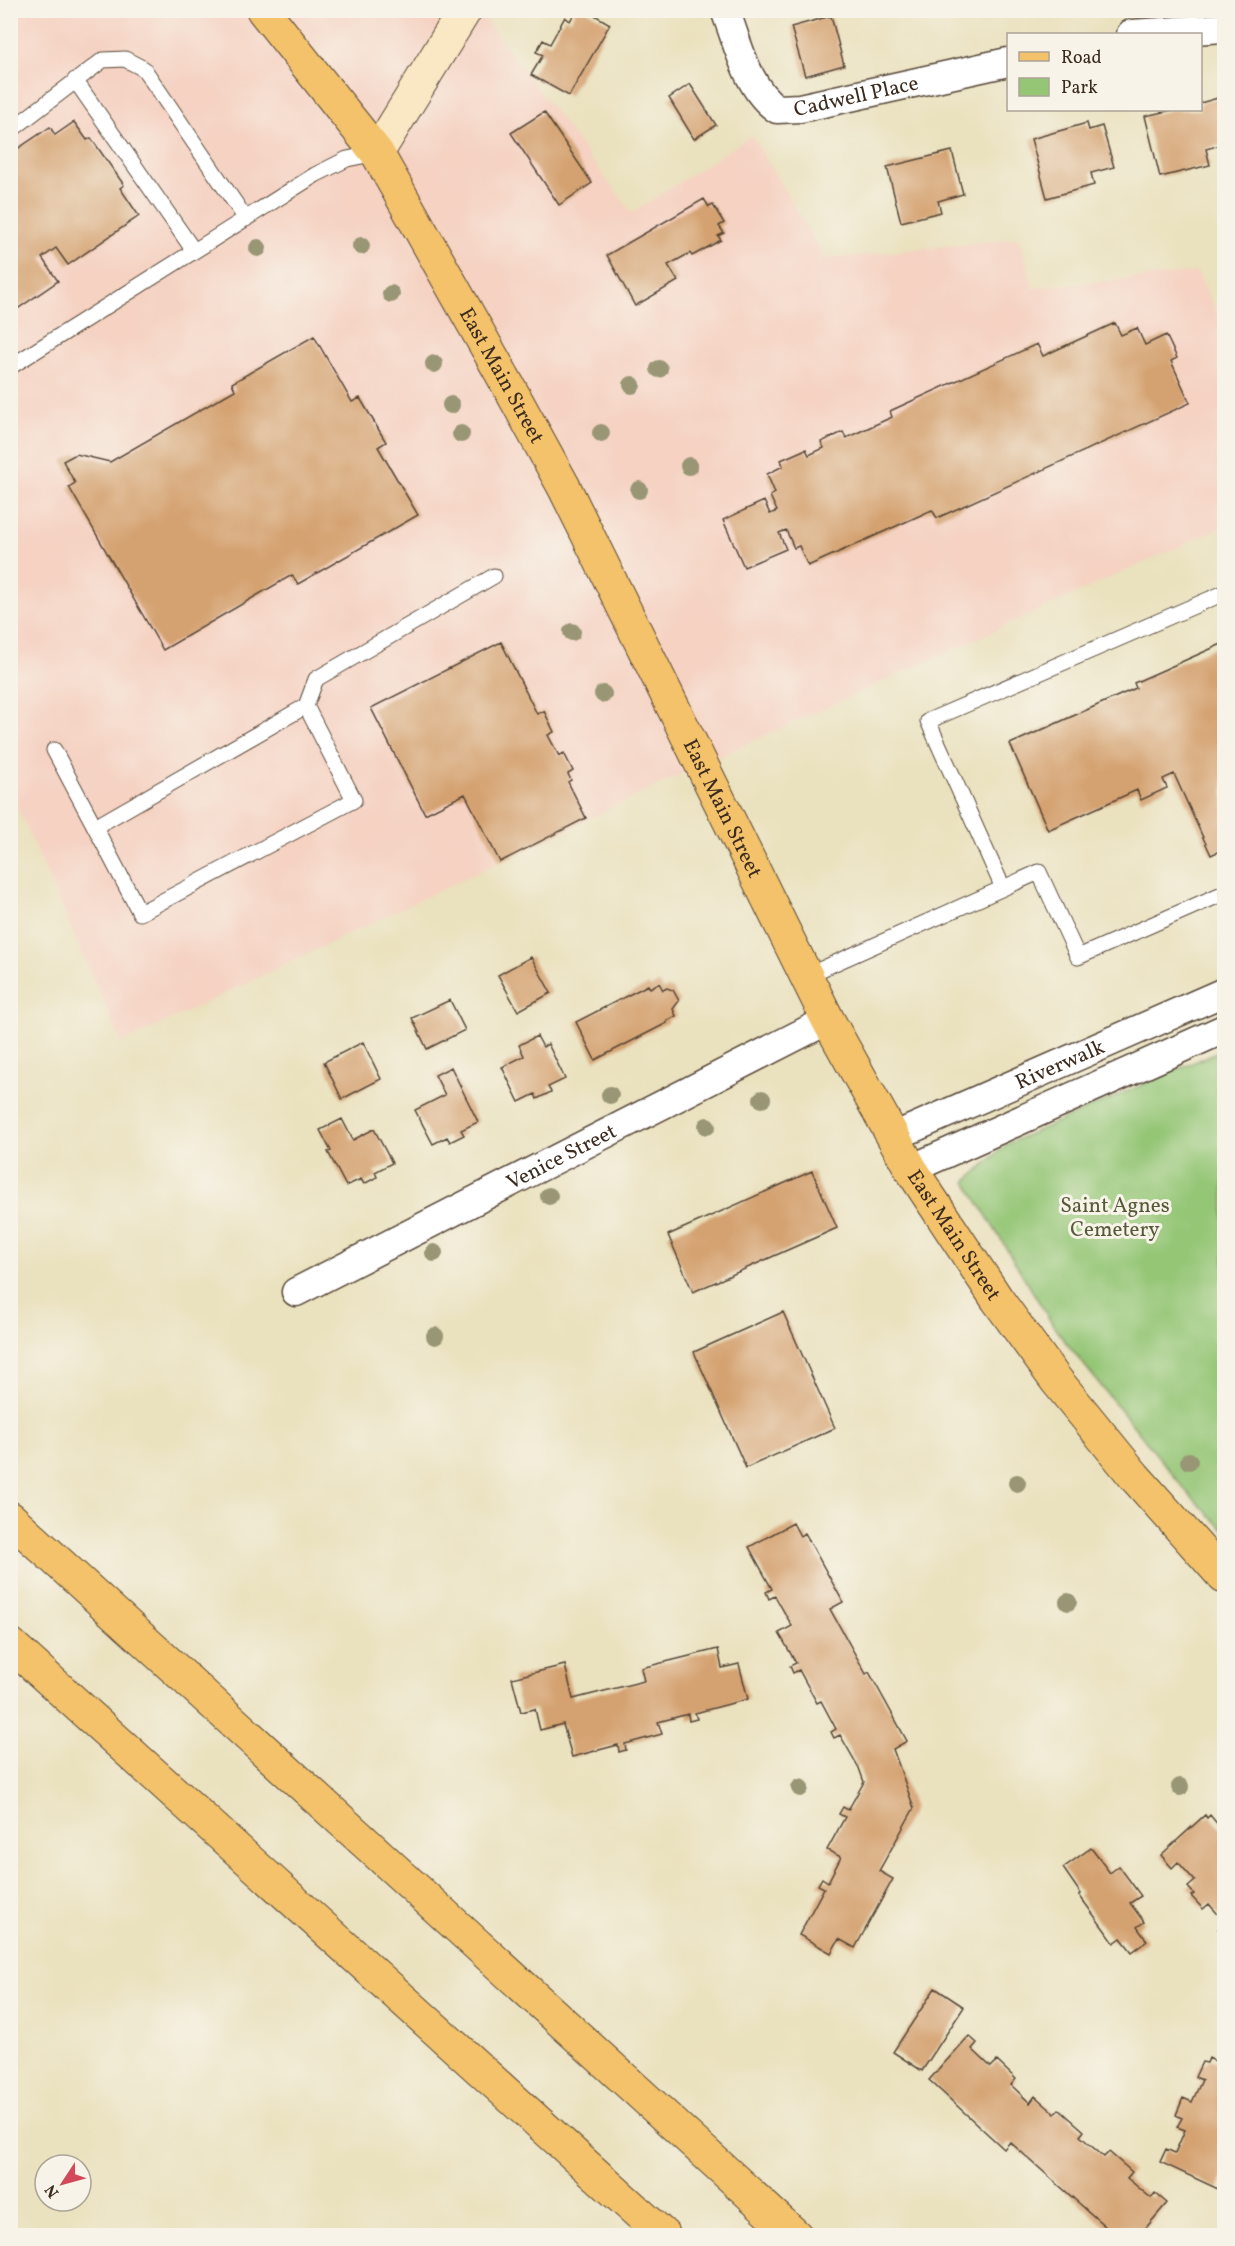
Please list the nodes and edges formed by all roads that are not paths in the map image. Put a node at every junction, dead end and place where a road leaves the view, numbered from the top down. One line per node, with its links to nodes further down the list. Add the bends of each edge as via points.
1 (263, 10): 9 (main road, East Main Street)
2 (465, 10): 9 (street)
3 (725, 10): 6 (street, Cadwell Place, via 754,84 777,109 800,108)
4 (1224, 28): 5 (street)
5 (1146, 33)
6 (1007, 62)
7 (75, 80): 8 (lane); 10 (lane, via 103,60 125,59 144,69); 11 (lane)
8 (10, 131)
9 (377, 153): 10 (lane, via 347,159 315,175); 20 (main road, East Main Street, via 559,477)
10 (246, 219): 11 (lane)
11 (194, 251): 12 (lane)
12 (10, 368)
13 (494, 576): 15 (lane, via 316,679)
14 (1224, 593): 18 (lane, via 928,721)
15 (306, 706): 17 (lane); 17 (lane, via 354,800 140,913)
16 (54, 750): 17 (lane)
17 (95, 827)
18 (1003, 888): 19 (lane, via 1039,872 1078,957); 20 (lane)
19 (1224, 893)
20 (806, 976): 22 (main road, East Main Street)
21 (1224, 992): 24 (street, Riverwalk)
22 (828, 1020): 24 (main road, East Main Street); 26 (street, Venice Street)
23 (1224, 1029): 25 (street, Riverwalk)
24 (893, 1137): 25 (main road, East Main Street)
25 (911, 1169): 28 (main road, East Main Street, via 1056,1380)
26 (296, 1292)
27 (10, 1518): 31 (main road)
28 (1224, 1577)
29 (10, 1644): 30 (main road)
30 (664, 2235)
31 (796, 2235)

